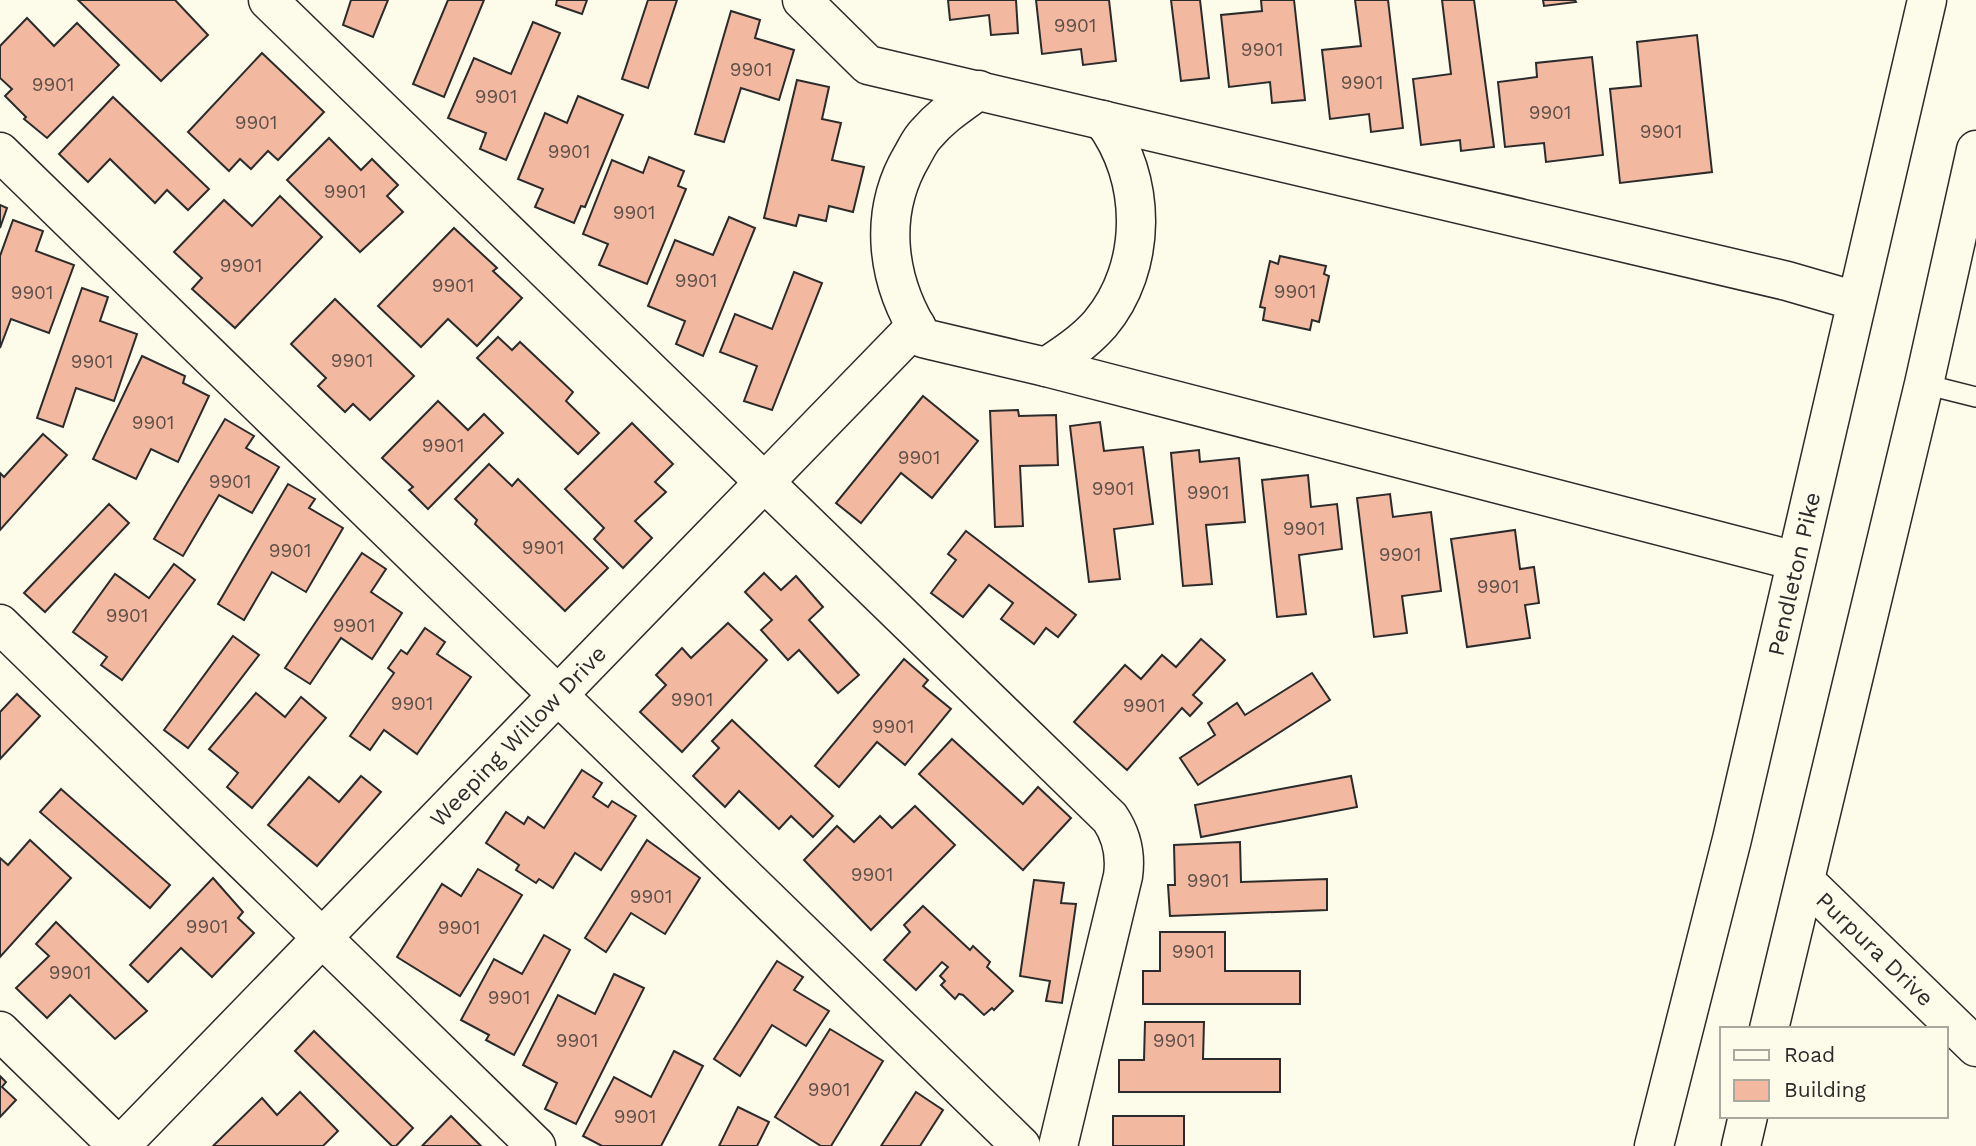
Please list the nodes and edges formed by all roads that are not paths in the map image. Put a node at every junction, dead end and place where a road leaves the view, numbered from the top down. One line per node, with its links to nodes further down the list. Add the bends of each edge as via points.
1 (268, 0): 13 (street)
2 (802, 0): 4 (street, via 868,65)
3 (1927, 0): 8 (street, Pendleton Pike)
4 (979, 90): 5 (street); 9 (street, via 958,102 923,136 896,190 890,244 893,269)
5 (1103, 120): 8 (street); 10 (street, via 1121,148 1132,184 1137,227 1131,255 1101,322 1066,356)
6 (1976, 150): 11 (street)
7 (0, 152): 16 (street)
8 (1856, 301): 14 (street, Pendleton Pike)
9 (916, 326): 10 (street, via 923,338); 13 (street, Weeping Willow Drive)
10 (1046, 367): 14 (street)
11 (1924, 384): 12 (lane); 17 (street)
12 (1976, 397)
13 (766, 483): 16 (street, Weeping Willow Drive); 26 (street, via 1101,808 1119,833 1125,856 1122,876)
14 (1796, 561): 27 (street, Pendleton Pike)
15 (0, 624): 18 (street)
16 (557, 695): 18 (street, Weeping Willow Drive); 25 (street)
17 (1805, 881): 19 (street); 21 (street, Purpura Drive)
18 (323, 938): 23 (street, Weeping Willow Drive); 24 (street)
19 (1769, 1027)
20 (0, 1031): 23 (street)
21 (1976, 1046)
22 (1748, 1118): 28 (street)
23 (119, 1146)
24 (536, 1146)
25 (1021, 1146)
26 (1058, 1146)
27 (1654, 1146)
28 (1741, 1146)

